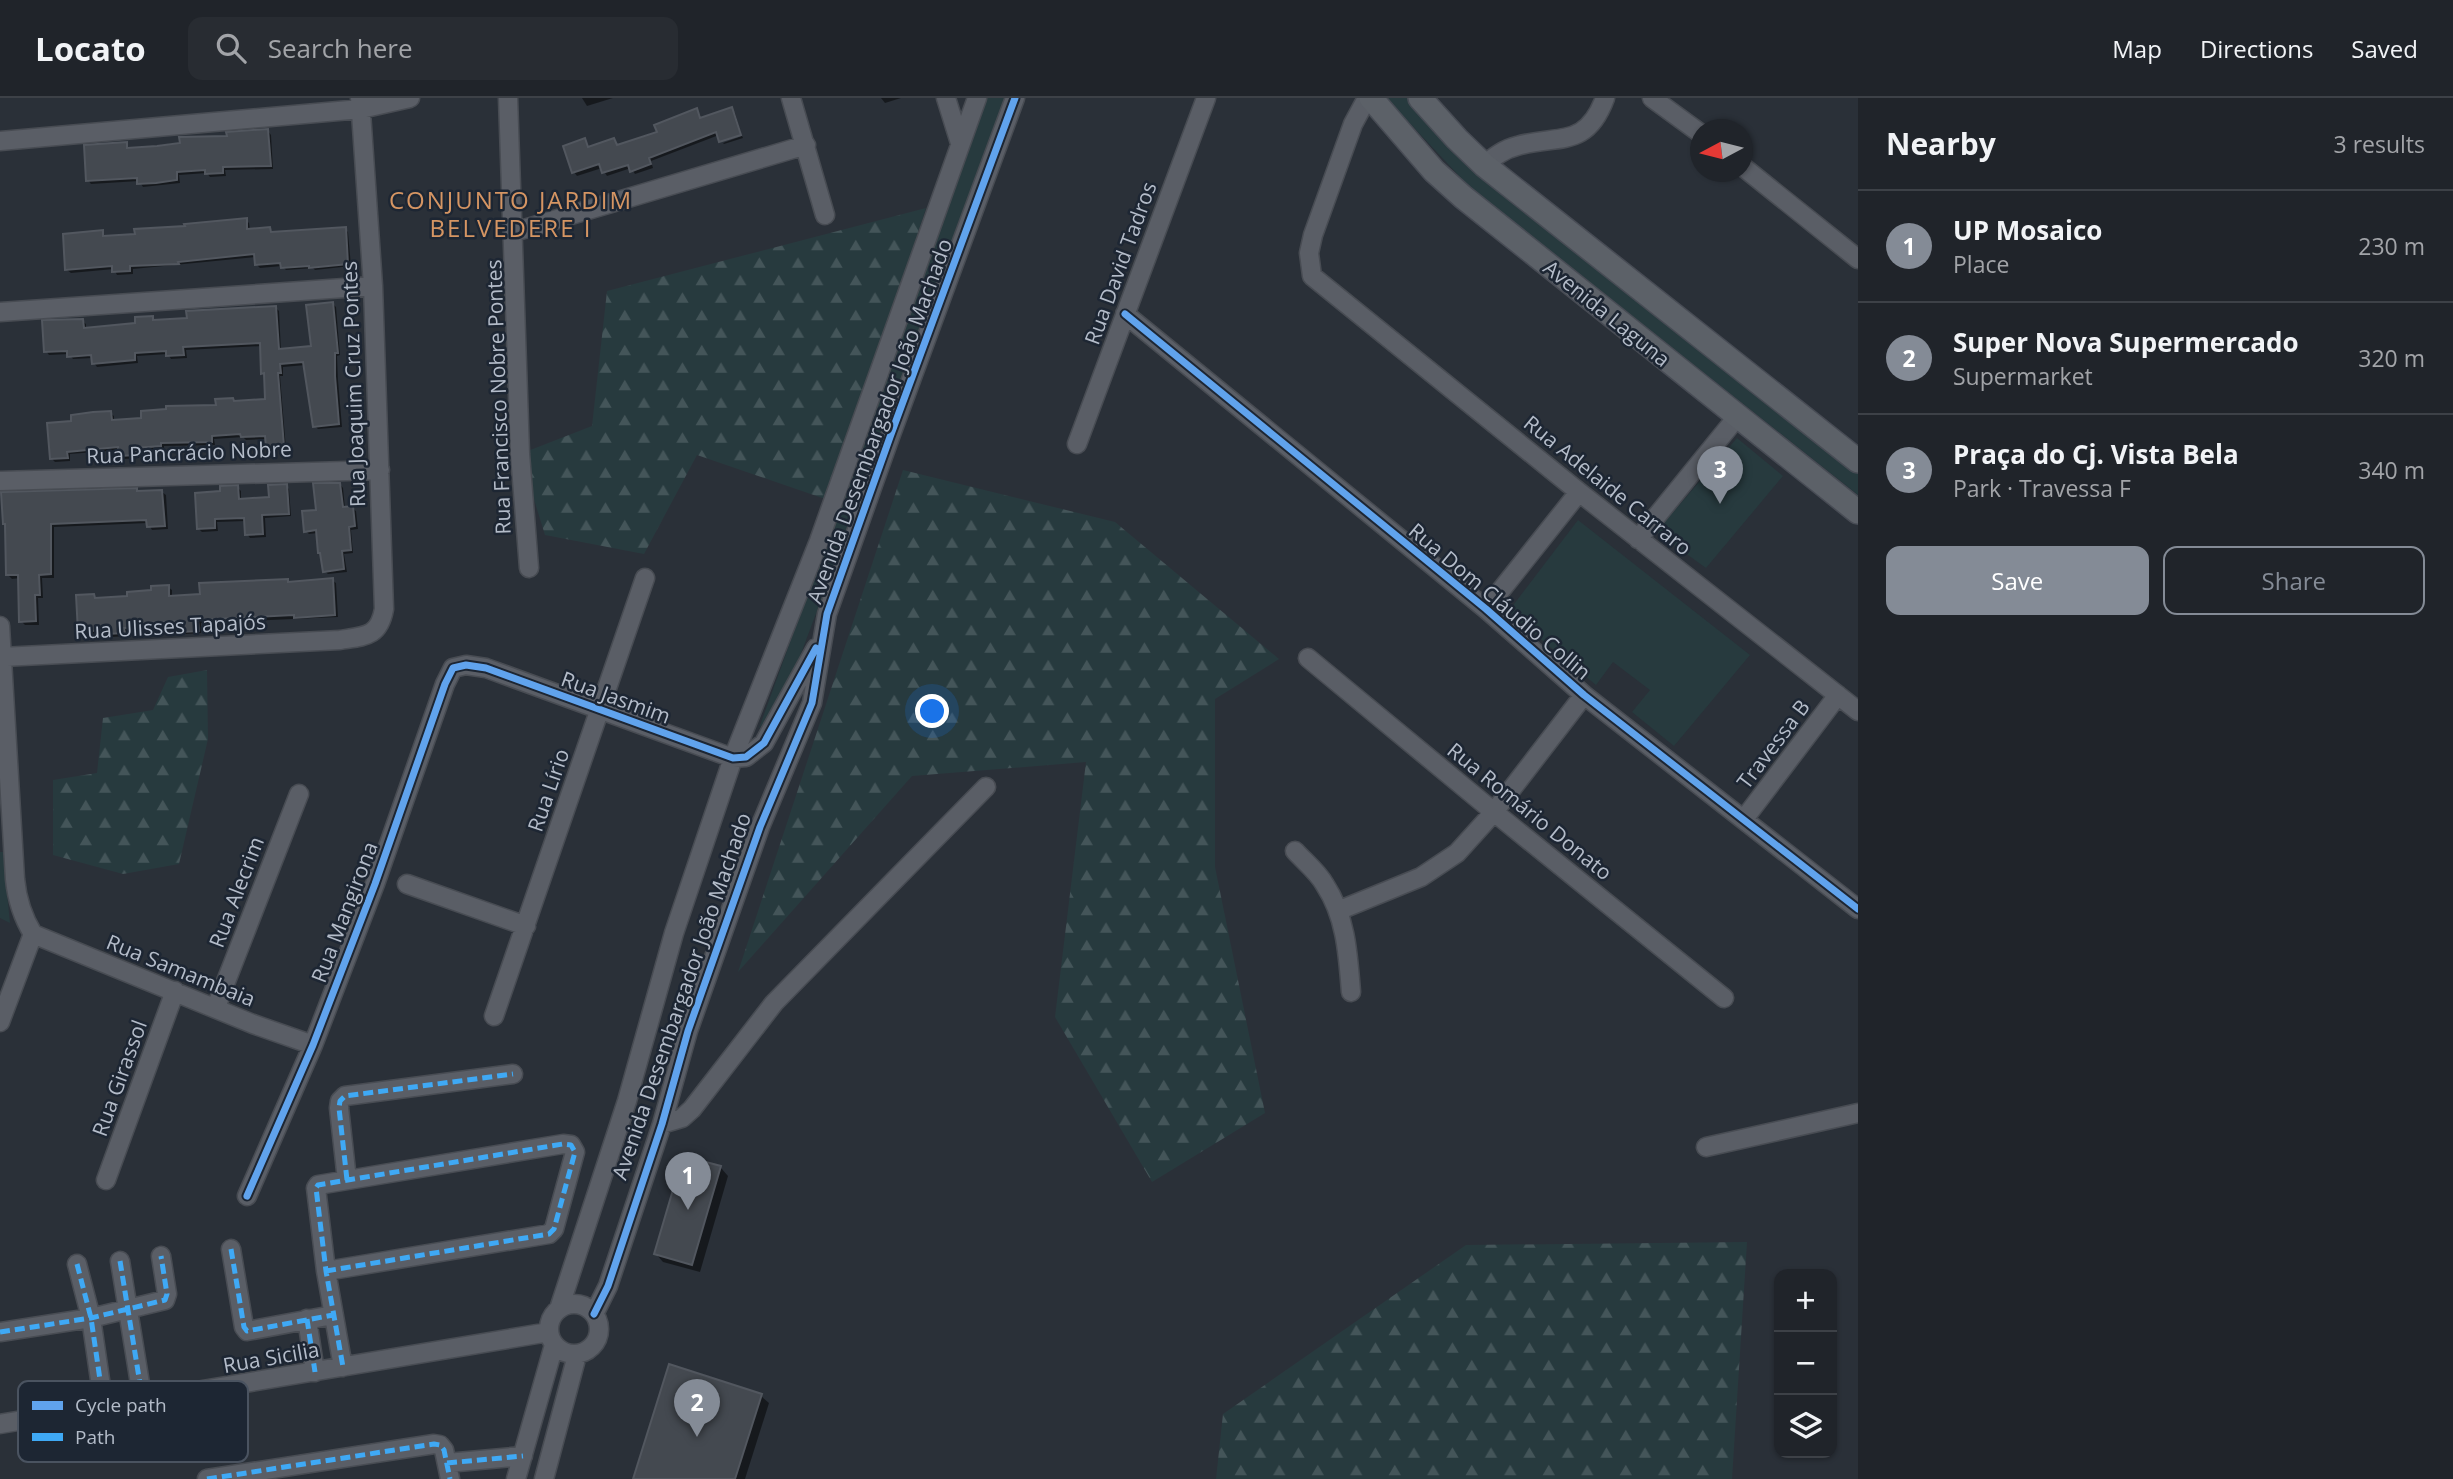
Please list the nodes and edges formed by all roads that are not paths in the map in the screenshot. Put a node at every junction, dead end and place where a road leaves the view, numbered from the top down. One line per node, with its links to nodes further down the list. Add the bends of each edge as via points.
1 (410, 98): 12 (street)
2 (508, 98): 21 (street, Rua Francisco Nobre Pontes)
3 (791, 98): 16 (street)
4 (946, 98): 15 (street)
5 (977, 98): 15 (street, Avenida Desembargador João Machado)
6 (1015, 98): 40 (street, Avenida Desembargador João Machado)
7 (1206, 98): 25 (street, Rua David Tadros)
8 (1369, 98): 19 (main road, Avenida Laguna); 33 (street, Rua Adelaide Carraro, via 1353,124 1308,253 1312,276)
9 (1420, 98): 17 (main road, Avenida Laguna)
10 (1605, 98): 17 (street, via 1594,121 1574,137 1517,146)
11 (1652, 98): 13 (street)
12 (360, 103): 14 (street); 23 (street, Rua Joaquim Cruz Pontes)
13 (1690, 126)
14 (0, 141)
15 (960, 143): 50 (street, Avenida Desembargador João Machado, via 819,541)
16 (806, 145): 20 (street); 21 (street)
17 (1484, 165): 19 (main road, via 1467,175); 27 (main road, Avenida Laguna)
18 (1753, 175): 22 (street)
19 (1463, 197): 26 (main road, Avenida Laguna)
20 (825, 215)
21 (514, 232): 36 (street, Rua Francisco Nobre Pontes, via 520,454)
22 (1858, 259)
23 (373, 286): 24 (street); 31 (street, Rua Joaquim Cruz Pontes)
24 (0, 312)
25 (1125, 314): 28 (street, Rua David Tadros); 38 (street, Rua Dom Cláudio Collin)
26 (1737, 417): 30 (main road, Avenida Laguna); 35 (street)
27 (1822, 434): 29 (main road, Avenida Laguna); 30 (main road)
28 (1077, 444)
29 (1858, 461)
30 (1800, 465): 34 (main road, Avenida Laguna)
31 (380, 470): 32 (street, Rua Pancrácio Nobre); 41 (street, Rua Joaquim Cruz Pontes, via 382,621 375,632)
32 (0, 481)
33 (1579, 492): 35 (street, Rua Adelaide Carraro); 38 (street)
34 (1858, 512)
35 (1638, 539): 47 (street, Rua Adelaide Carraro)
36 (529, 568)
37 (645, 578): 48 (street, Rua Lírio)
38 (1486, 609): 46 (street, Rua Dom Cláudio Collin)
39 (0, 626): 42 (street)
40 (821, 638): 50 (street, via 765,743 746,757); 71 (street, Avenida Desembargador João Machado, via 811,703 760,827 688,1031)
41 (341, 640): 42 (street, Rua Ulisses Tapajós)
42 (2, 657): 45 (street)
43 (1308, 658): 53 (street, Rua Romário Donato)
44 (486, 668): 48 (street, Rua Jasmim); 68 (street, Rua Mangirona, via 458,666 445,684)
45 (2, 690): 55 (street)
46 (1584, 695): 53 (street); 54 (street, Rua Dom Cláudio Collin)
47 (1839, 695): 49 (street, Rua Adelaide Carraro); 54 (street, Travessa B)
48 (600, 710): 50 (street, Rua Jasmim); 60 (street, Rua Lírio)
49 (1858, 711)
50 (733, 758): 82 (street, Avenida Desembargador João Machado, via 674,933 627,1101)
51 (986, 787): 71 (street, via 774,1003 692,1109 682,1118)
52 (299, 794): 65 (street, Rua Alecrim)
53 (1494, 812): 59 (street, via 1457,853 1421,877); 64 (street, Rua Romário Donato)
54 (1744, 820): 58 (street, Rua Dom Cláudio Collin)
55 (7, 843): 61 (street, via 17,899)
56 (1295, 851): 59 (street, via 1324,882)
57 (407, 884): 60 (street)
58 (1858, 909)
59 (1340, 910): 63 (street)
60 (526, 926): 66 (street, Rua Lírio)
61 (33, 934): 62 (street, Rua Samambaia); 67 (street)
62 (174, 991): 65 (street, Rua Samambaia); 73 (street, Rua Girassol)
63 (1351, 992)
64 (1724, 998)
65 (216, 1007): 68 (street, Rua Samambaia)
66 (494, 1016)
67 (0, 1022)
68 (313, 1045): 75 (street, Rua Mangirona)
69 (513, 1074): 74 (street, via 345,1097 339,1108)
70 (1858, 1113): 72 (street)
71 (662, 1124): 83 (street, Avenida Desembargador João Machado, via 608,1286)
72 (1706, 1146)
73 (106, 1180)
74 (347, 1180): 80 (street, via 316,1188); 80 (street, via 563,1144 571,1145 575,1152 549,1234)
75 (247, 1196)
76 (231, 1248): 86 (street, via 247,1331)
77 (161, 1256): 81 (street, via 165,1300)
78 (120, 1261): 81 (street)
79 (77, 1264): 85 (street)
80 (326, 1271): 84 (street)
81 (129, 1308): 85 (street); 93 (street)
82 (559, 1309): 83 (street, via 571,1304); 88 (street, via 551,1320)
83 (594, 1314): 89 (street, via 598,1339 590,1350)
84 (333, 1315): 86 (street); 90 (street)
85 (91, 1318): 87 (street); 92 (street)
86 (307, 1319): 91 (street)
87 (0, 1332)
88 (551, 1339): 89 (street, via 564,1353); 90 (street, Rua Sicilia); 97 (street)
89 (577, 1355): 101 (street)
90 (343, 1367): 91 (street, Rua Sicilia)
91 (316, 1372): 94 (street, Rua Sicilia)
92 (100, 1381)
93 (140, 1381)
94 (248, 1384)
95 (18, 1421): 96 (street, Rua Sicilia)
96 (0, 1424)
97 (523, 1456): 98 (street); 100 (street)
98 (448, 1471): 99 (street, via 444,1450 434,1444)
99 (209, 1479)
100 (516, 1479)
101 (544, 1479)

